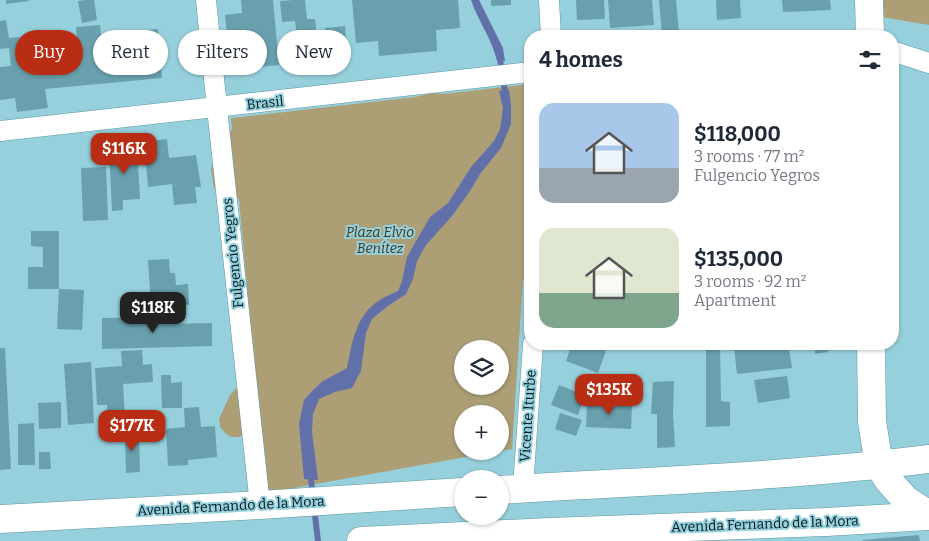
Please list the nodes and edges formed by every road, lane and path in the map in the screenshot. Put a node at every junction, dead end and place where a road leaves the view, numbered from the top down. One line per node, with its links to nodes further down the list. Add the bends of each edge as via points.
1 (206, 0): 9 (street, Fulgencio Yegros)
2 (549, 0): 4 (street)
3 (869, 0): 5 (main road)
4 (551, 30)
5 (870, 30)
6 (899, 53): 7 (street)
7 (929, 63)
8 (512, 74): 9 (street, Brasil)
9 (217, 108): 10 (street, Brasil); 17 (street, Fulgencio Yegros)
10 (0, 131)
11 (532, 350): 15 (street, Vicente Iturbe)
12 (871, 350): 14 (main road, via 872,421)
13 (929, 459): 14 (main road)
14 (879, 465): 15 (main road); 18 (main road, via 906,500)
15 (511, 489)
16 (454, 493): 17 (main road, Avenida Fernando de la Mora)
17 (260, 505): 19 (main road, Avenida Fernando de la Mora)
18 (929, 515): 20 (main road, Avenida Fernando de la Mora)
19 (0, 519)
20 (361, 541)

